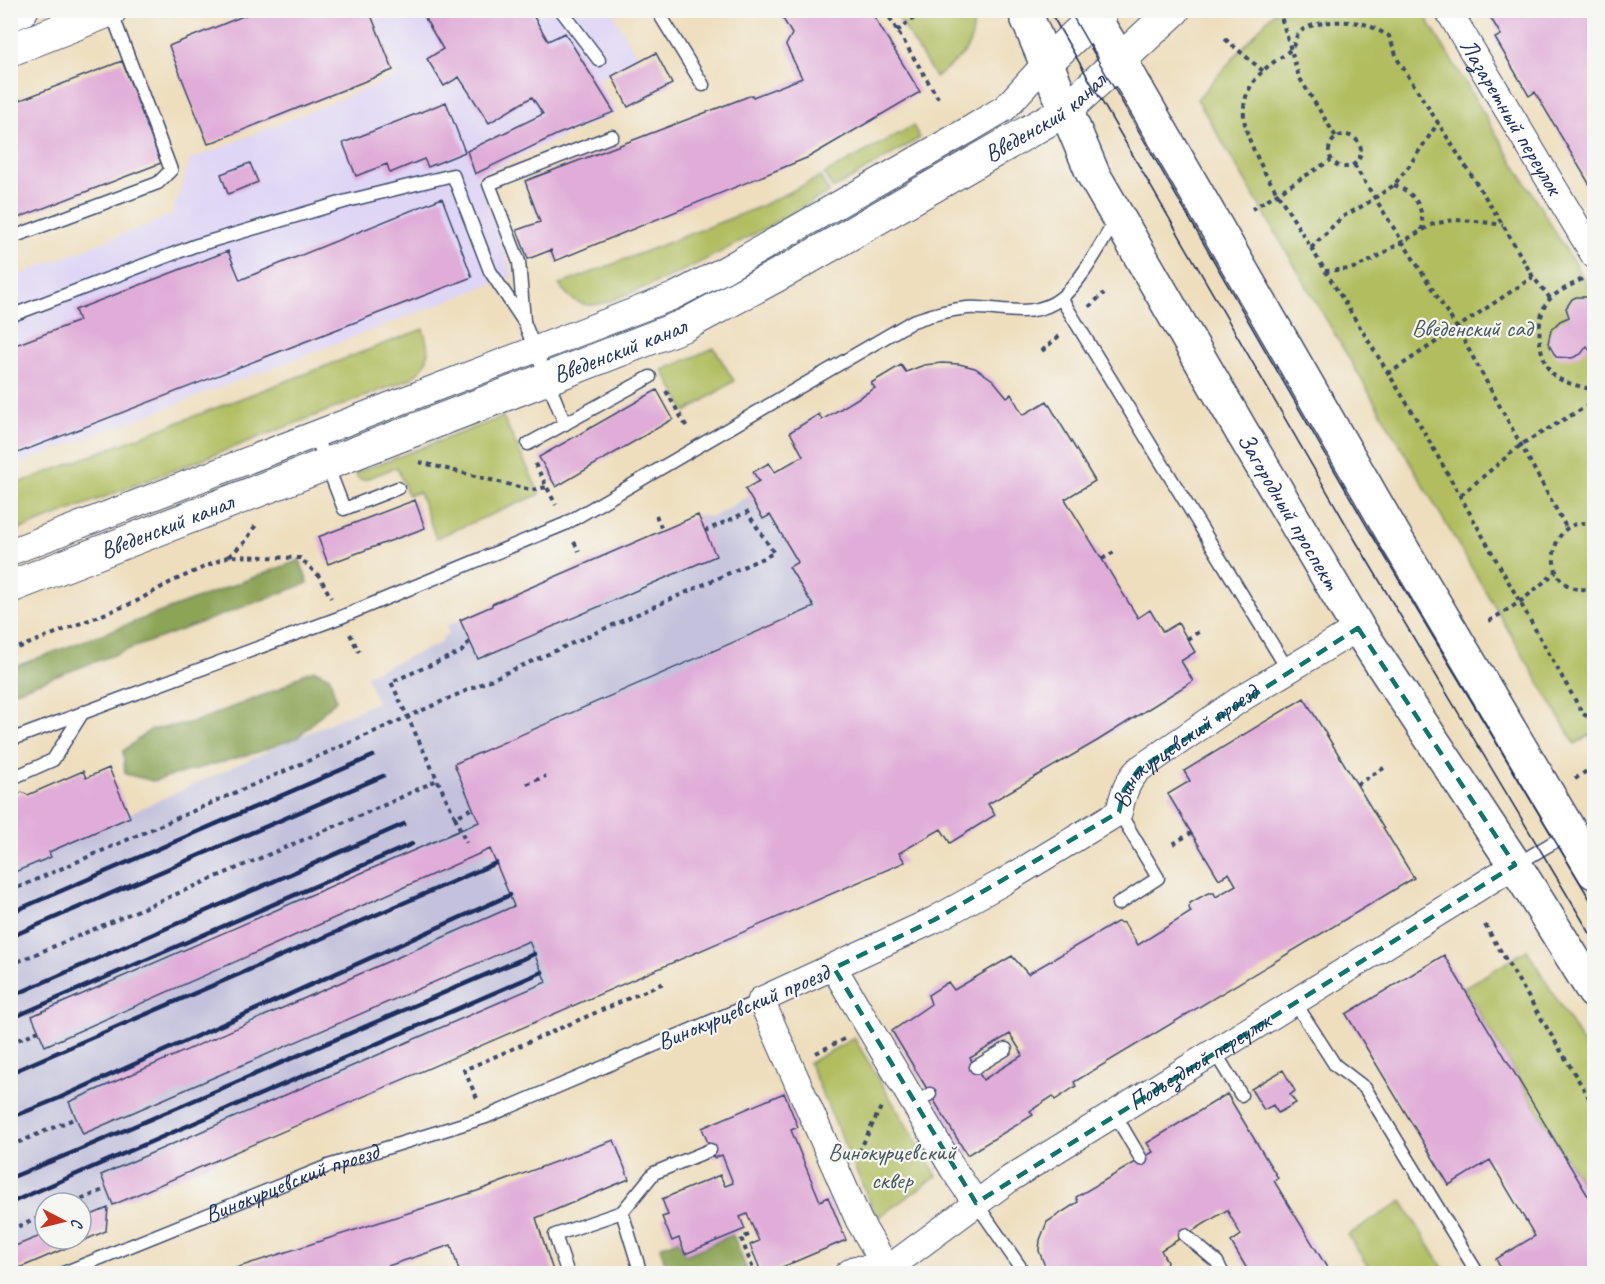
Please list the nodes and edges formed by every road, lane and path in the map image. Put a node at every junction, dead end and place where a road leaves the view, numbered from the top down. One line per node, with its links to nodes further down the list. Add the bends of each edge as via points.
1 (22, 10): 12 (street)
2 (111, 10): 16 (street); 36 (lane, via 171,170 158,183)
3 (561, 10): 17 (lane)
4 (657, 10): 21 (lane)
5 (885, 10): 13 (path)
6 (919, 10): 13 (path)
7 (1024, 10): 19 (main road, Загородный проспект)
8 (1174, 10): 18 (street, Введенский канал)
9 (1279, 10): 15 (path)
10 (1448, 10): 39 (street, Лазаретный переулок)
11 (1094, 13): 18 (main road); 19 (street, Введенский канал)
12 (10, 15)
13 (897, 31): 22 (path)
14 (1225, 39): 20 (path)
15 (1292, 49): 20 (path); 24 (path, via 1298,34 1310,25 1365,24 1389,36 1398,60); 26 (path, via 1299,77)
16 (10, 50)
17 (599, 60)
18 (1120, 60): 23 (street, Введенский канал); 103 (main road)
19 (1046, 63): 23 (main road, Загородный проспект); 47 (street, Введенский канал, via 1005,108 724,270 674,296)
20 (1263, 71): 30 (path, via 1244,102 1243,121 1256,155)
21 (703, 85)
22 (938, 98)
23 (1066, 110): 33 (main road, Загородный проспект, via 1093,174); 50 (street, Введенский канал, via 696,320)
24 (1438, 123): 29 (path); 34 (path)
25 (612, 136): 45 (lane, via 489,184 519,262)
26 (1336, 137): 27 (path, via 1329,152); 28 (path, via 1345,135 1359,142 1362,151)
27 (1331, 160): 28 (path, via 1346,168); 30 (path)
28 (1354, 165): 31 (path)
29 (1394, 185): 31 (path); 35 (path, via 1415,197 1423,219)
30 (1278, 192): 32 (path); 38 (path)
31 (1375, 198): 37 (path); 38 (path, via 1342,217)
32 (1252, 209)
33 (1117, 217): 42 (lane, via 1088,265); 80 (main road, Загородный проспект)
34 (1503, 225): 35 (path, via 1454,220); 41 (path)
35 (1422, 231): 37 (path)
36 (10, 238)
37 (1403, 242): 40 (path, via 1351,268); 46 (path)
38 (1311, 248): 40 (path)
39 (1592, 265): 43 (path)
40 (1325, 272): 48 (path)
41 (1533, 277): 43 (path); 46 (path)
42 (1061, 298): 65 (lane, via 1040,309 1020,312 969,308 913,321); 86 (lane)
43 (1550, 298): 52 (path, via 1540,313 1540,345 1545,363 1557,378)
44 (10, 316): 45 (lane, via 194,246 453,175 490,271)
45 (524, 322): 47 (lane)
46 (1457, 328): 48 (path); 58 (path)
47 (535, 349): 50 (lane); 56 (street, Введенский канал)
48 (1388, 374): 63 (path)
49 (650, 377): 55 (lane)
50 (548, 379): 55 (lane); 60 (street, Введенский канал)
51 (663, 387): 54 (path)
52 (1594, 390)
53 (1594, 402): 58 (path)
54 (680, 416)
55 (566, 424): 57 (lane)
56 (315, 434): 60 (lane); 71 (street, Введенский канал)
57 (528, 444): 61 (path)
58 (1521, 444): 63 (path); 67 (path)
59 (415, 461): 61 (path, via 531,490)
60 (327, 465): 62 (lane, via 344,509); 75 (street, Введенский канал)
61 (547, 487): 65 (path)
62 (398, 488)
63 (1461, 495): 77 (path)
64 (656, 515): 68 (path)
65 (565, 524): 70 (path); 78 (lane)
66 (1594, 525): 67 (path, via 1578,524)
67 (1567, 529): 74 (path, via 1553,549)
68 (662, 530)
69 (705, 531): 88 (path, via 747,512 774,553)
70 (579, 551)
71 (10, 552)
72 (1113, 552): 73 (path)
73 (1101, 559)
74 (1556, 572): 76 (path, via 1575,588); 77 (path)
75 (10, 587)
76 (1594, 588)
77 (1520, 602): 79 (path); 89 (path, via 1583,714)
78 (341, 617): 84 (path, via 320,577 300,558 229,556 135,602); 85 (path); 87 (lane)
79 (1489, 621)
80 (1358, 628): 86 (street, Винокурцевский проезд); 106 (main road, Загородный проспект)
81 (1202, 630): 82 (path)
82 (1187, 639)
83 (469, 642): 88 (path, via 460,652 390,682)
84 (10, 651)
85 (359, 652)
86 (1288, 670): 100 (street, Винокурцевский проезд, via 1139,769 1124,790)
87 (83, 712): 90 (lane); 94 (lane, via 53,760)
88 (407, 716): 96 (path); 108 (path)
89 (1594, 717)
90 (10, 740)
91 (1594, 766): 95 (path)
92 (1383, 768): 98 (path)
93 (546, 776): 97 (path)
94 (10, 779)
95 (1574, 779)
96 (437, 780): 101 (path); 111 (path)
97 (527, 784)
98 (1357, 784)
99 (473, 808): 101 (path)
100 (1119, 812): 109 (lane, via 1158,878); 112 (street, Винокурцевский проезд, via 934,920)
101 (454, 816): 104 (path)
102 (1191, 833): 105 (path)
103 (1570, 833): 106 (lane); 107 (main road)
104 (466, 843)
105 (1173, 844)
106 (1515, 865): 114 (main road, Загородный проспект); 116 (street, Подъездной переулок)
107 (1594, 872)
108 (10, 891)
109 (1118, 904)
110 (1485, 925): 126 (path)
111 (10, 965)
112 (834, 968): 115 (street, Винокурцевский проезд); 117 (street)
113 (666, 982): 128 (path, via 464,1070)
114 (1594, 992)
115 (761, 1000): 122 (street); 128 (lane, Винокурцевский проезд)
116 (1294, 1001): 121 (street, Подъездной переулок); 150 (lane, via 1335,1065 1365,1088)
117 (868, 1027): 122 (path); 125 (street)
118 (39, 1031): 119 (path)
119 (10, 1043)
120 (1006, 1049): 123 (lane)
121 (1214, 1051): 124 (lane); 127 (street, Подъездной переулок)
122 (790, 1066): 133 (street)
123 (976, 1067)
124 (1241, 1095)
125 (917, 1096): 133 (path, via 883,1104 856,1160); 136 (street, via 953,1169)
126 (1594, 1106)
127 (1114, 1113): 132 (lane); 136 (street, Подъездной переулок)
128 (486, 1117): 143 (lane, Винокурцевский проезд, via 328,1166)
129 (76, 1118): 130 (path)
130 (10, 1146)
131 (710, 1150): 137 (lane, via 654,1173)
132 (1141, 1159)
133 (836, 1170): 142 (street)
134 (106, 1189): 135 (path)
135 (93, 1195)
136 (976, 1203): 142 (street, Подъездной переулок); 148 (lane)
137 (622, 1212): 144 (lane, via 555,1235); 145 (lane)
138 (33, 1220): 139 (path)
139 (10, 1230)
140 (749, 1235): 146 (path, via 741,1238)
141 (1185, 1235): 149 (lane, via 1216,1262)
142 (885, 1266): 147 (street, via 855,1269)
143 (61, 1274)
144 (568, 1274)
145 (641, 1274)
146 (755, 1274)
147 (847, 1274)
148 (1025, 1274)
149 (1223, 1274)
150 (1478, 1274)

